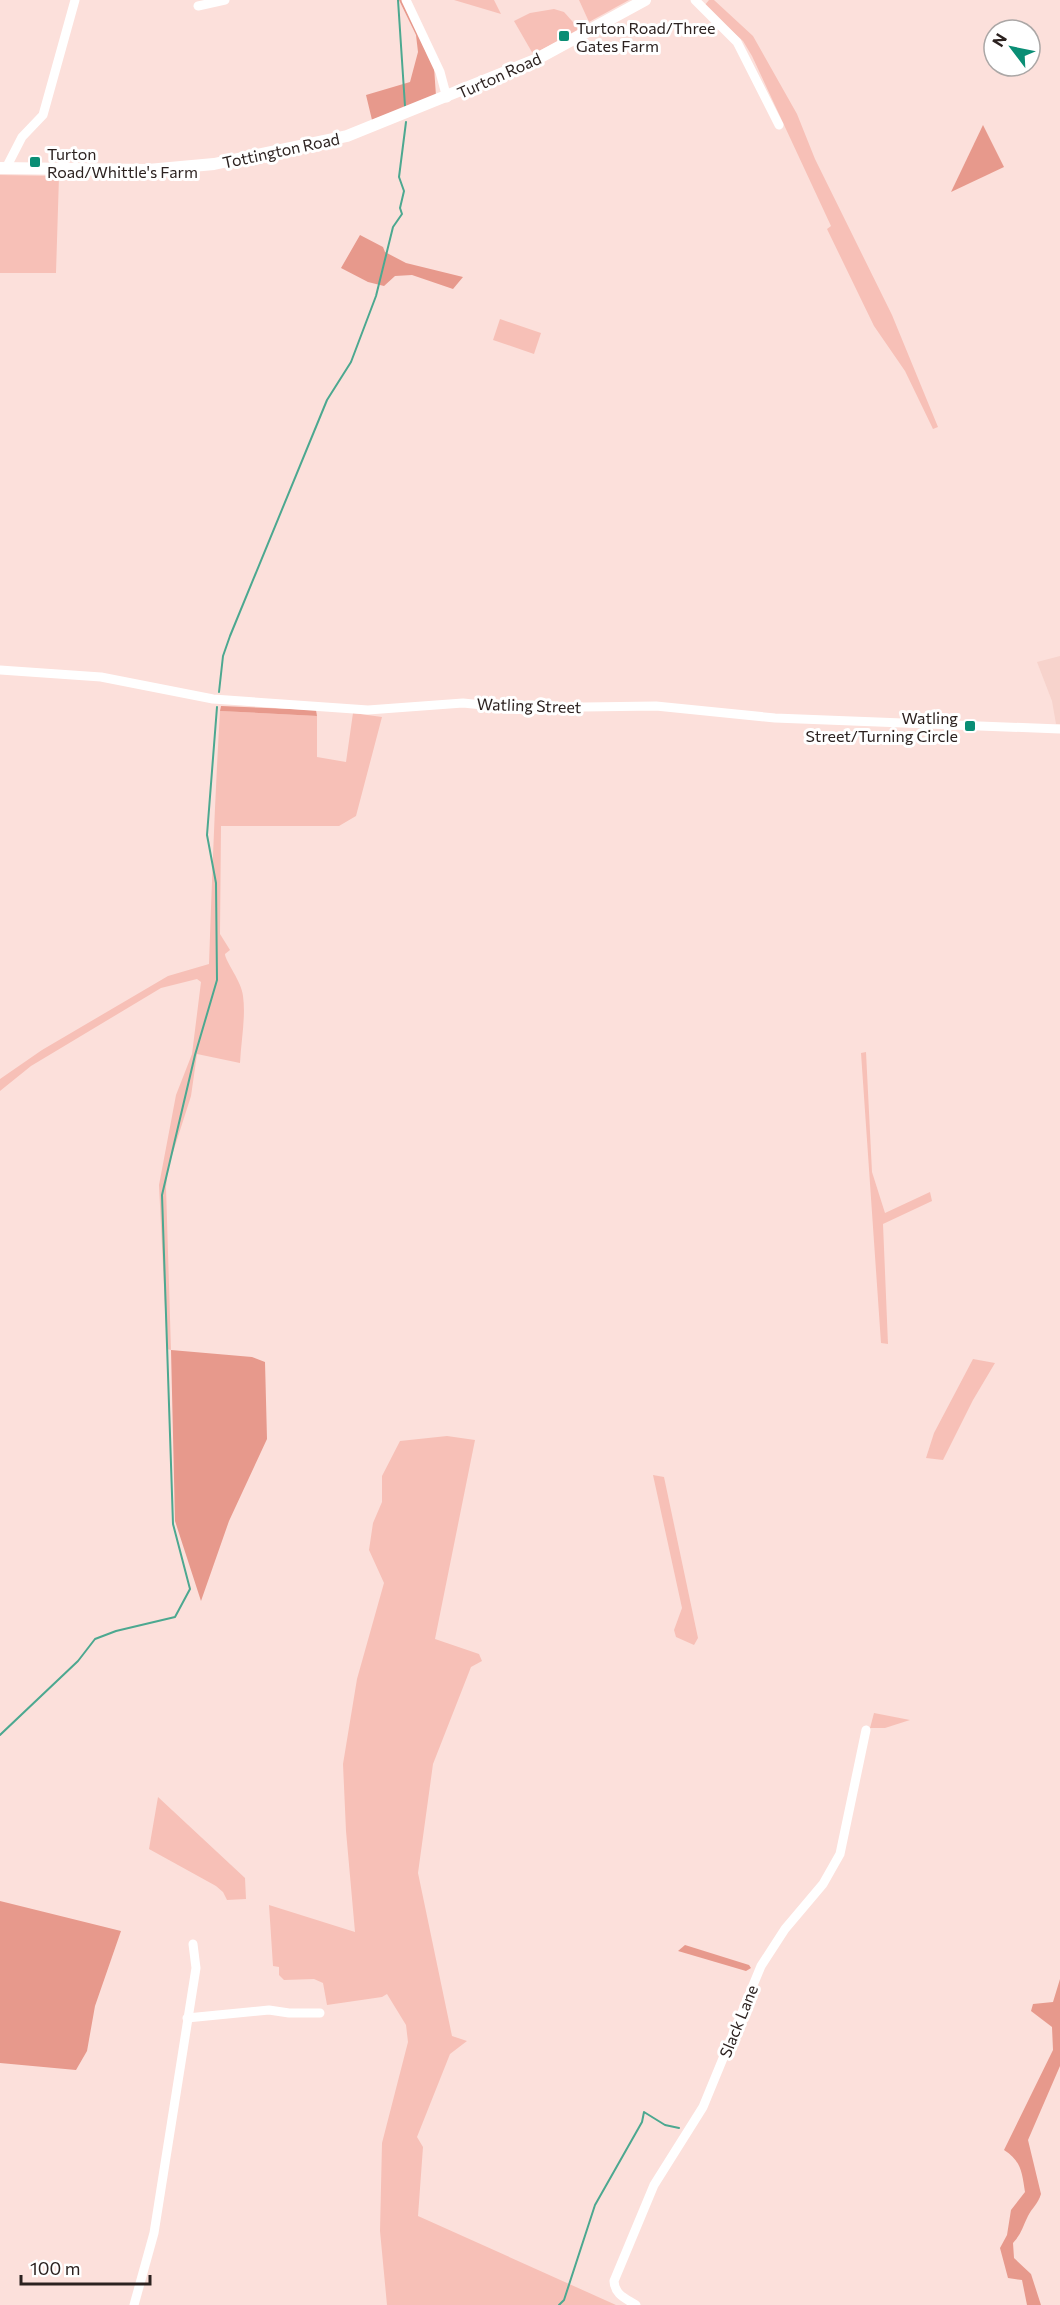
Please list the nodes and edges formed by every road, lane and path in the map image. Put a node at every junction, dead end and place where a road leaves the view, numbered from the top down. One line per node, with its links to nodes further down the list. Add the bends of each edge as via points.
1 (75, 0): 9 (street, via 43,115 22,136)
2 (225, 0): 6 (street)
3 (406, 0): 7 (street, via 440,72)
4 (645, 0): 7 (main road, Turton Road, via 535,60)
5 (695, 0): 8 (street, via 737,42)
6 (198, 6)
7 (447, 98): 9 (main road, Tottington Road, via 347,136 213,164 148,170)
8 (779, 125)
9 (3, 168)
10 (0, 670): 11 (street, Watling Street, via 101,677 224,700 368,710 463,703 512,708 656,706 785,718)
11 (1060, 729)
12 (866, 1730): 17 (street, Slack Lane, via 840,1854 823,1884 785,1929 761,1966 703,2107 654,2185 614,2281 619,2295)
13 (194, 1944): 15 (street, via 196,1968)
14 (320, 2013): 15 (street, via 269,2010)
15 (187, 2018): 16 (street, via 152,2242)
16 (134, 2305)
17 (636, 2305)

